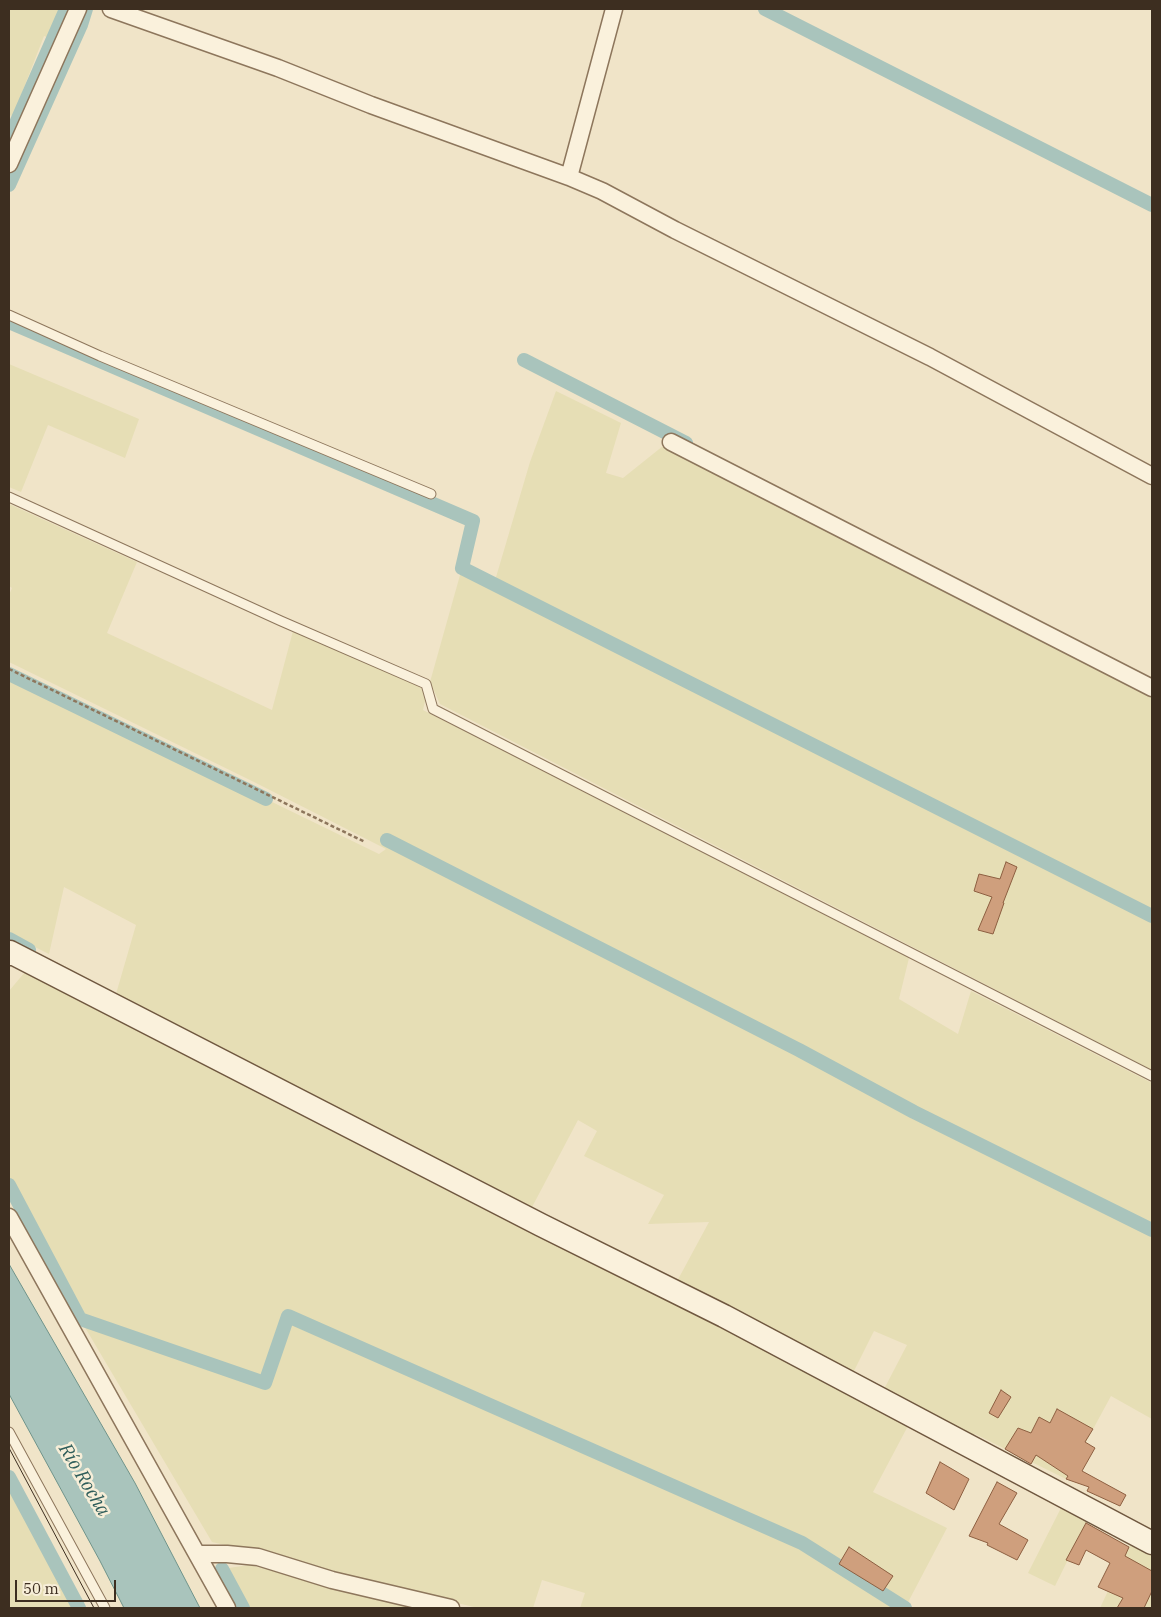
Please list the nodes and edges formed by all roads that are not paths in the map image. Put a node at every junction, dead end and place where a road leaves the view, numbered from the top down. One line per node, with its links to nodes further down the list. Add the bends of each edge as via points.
1 (78, 9): 4 (street)
2 (111, 9): 5 (street)
3 (614, 9): 5 (street)
4 (9, 164)
5 (569, 177): 8 (street, via 602,190 674,230 930,357)
6 (9, 315): 9 (lane)
7 (671, 442): 11 (street)
8 (1152, 476)
9 (431, 494)
10 (9, 497): 13 (lane, via 426,684 433,709)
11 (1152, 688)
12 (9, 952): 16 (street, via 724,1316)
13 (1152, 1076)
14 (9, 1217): 17 (street)
15 (9, 1432): 18 (lane)
16 (1152, 1543)
17 (197, 1554): 19 (street); 20 (street, via 258,1557 332,1580)
18 (105, 1608)
19 (228, 1608)
20 (451, 1608)

